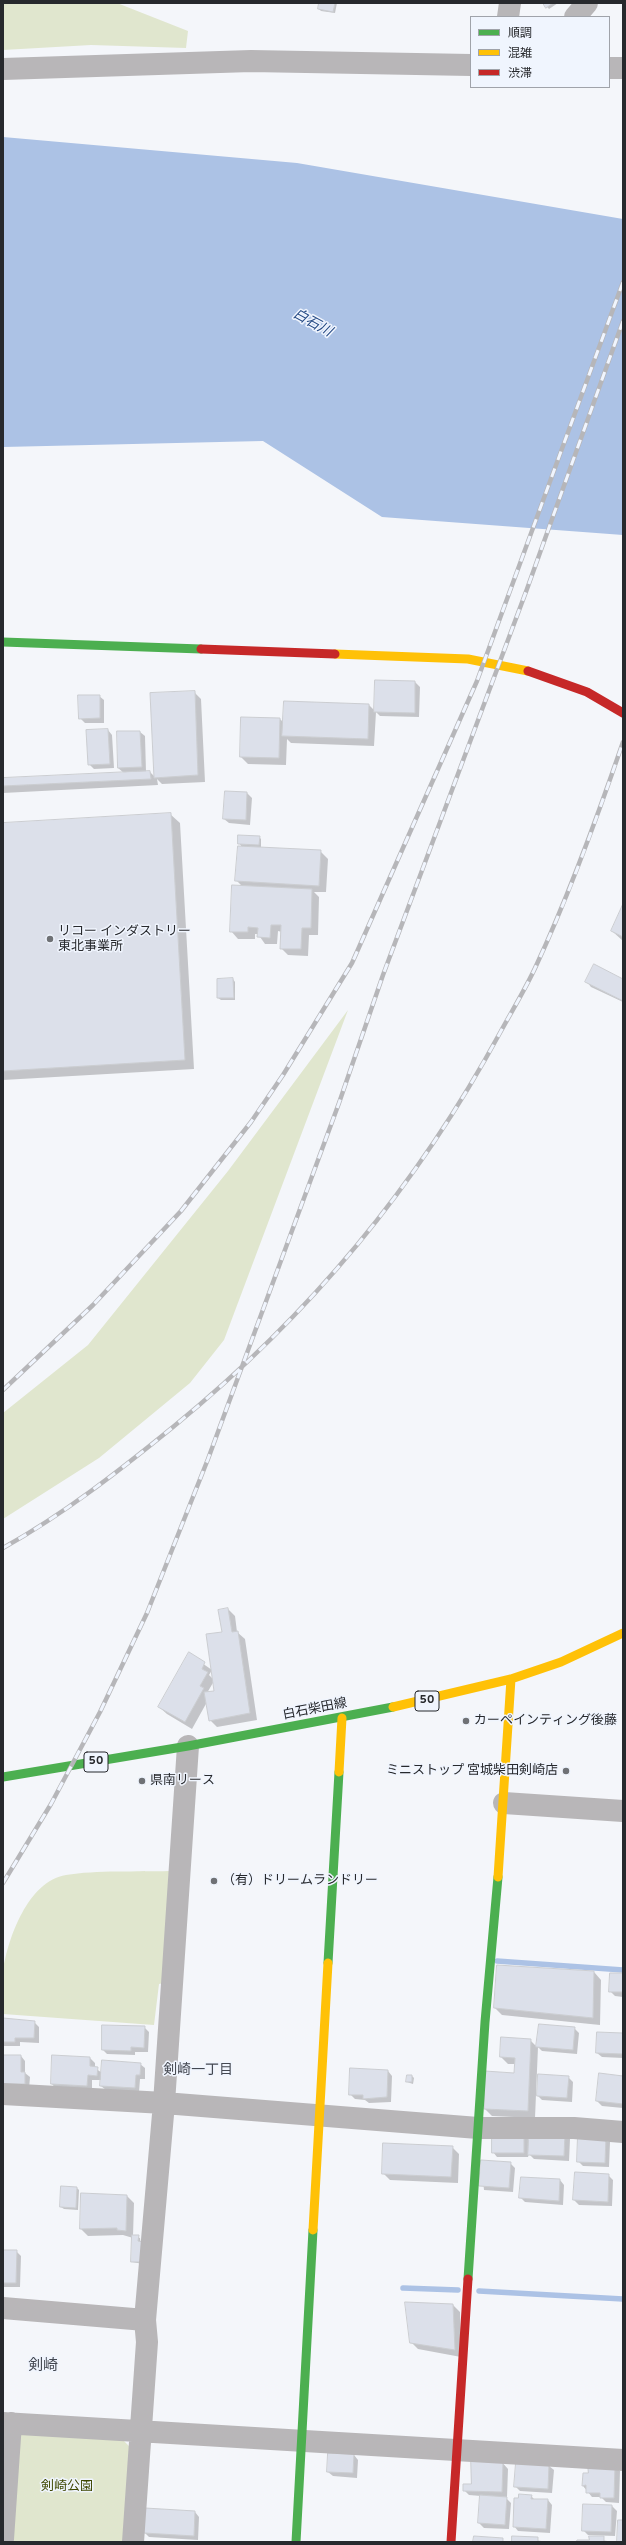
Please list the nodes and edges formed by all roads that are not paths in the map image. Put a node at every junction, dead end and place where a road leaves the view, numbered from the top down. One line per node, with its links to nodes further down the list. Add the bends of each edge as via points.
1 (510, 3): 3 (street)
2 (587, 3): 4 (street)
3 (508, 16)
4 (576, 16)
5 (470, 65): 8 (street, via 251,61)
6 (610, 68): 7 (street)
7 (623, 68)
8 (3, 69)
9 (3, 642): 10 (street, via 468,659 509,665 556,678)
10 (623, 713)
11 (623, 1634): 12 (street, 白石柴田線 / 50, via 561,1662)
12 (511, 1679): 13 (street, 白石柴田線 / 50); 16 (street)
13 (342, 1718): 14 (street, 白石柴田線 / 50); 20 (street)
14 (188, 1746): 15 (street, 白石柴田線 / 50); 19 (street)
15 (3, 1777)
16 (504, 1803): 17 (street); 21 (street)
17 (623, 1811)
18 (3, 2094): 19 (street)
19 (164, 2104): 20 (street); 24 (street)
20 (321, 2116): 21 (street); 27 (street)
21 (478, 2128): 22 (street, via 574,2128); 28 (street)
22 (623, 2132)
23 (3, 2308): 24 (street)
24 (145, 2320): 26 (street, via 147,2342)
25 (7, 2423): 26 (street); 30 (street)
26 (142, 2430): 27 (street); 31 (street)
27 (303, 2441): 28 (street); 32 (street)
28 (458, 2452): 29 (street); 33 (street)
29 (623, 2460)
30 (3, 2539)
31 (133, 2542)
32 (296, 2542)
33 (451, 2542)

